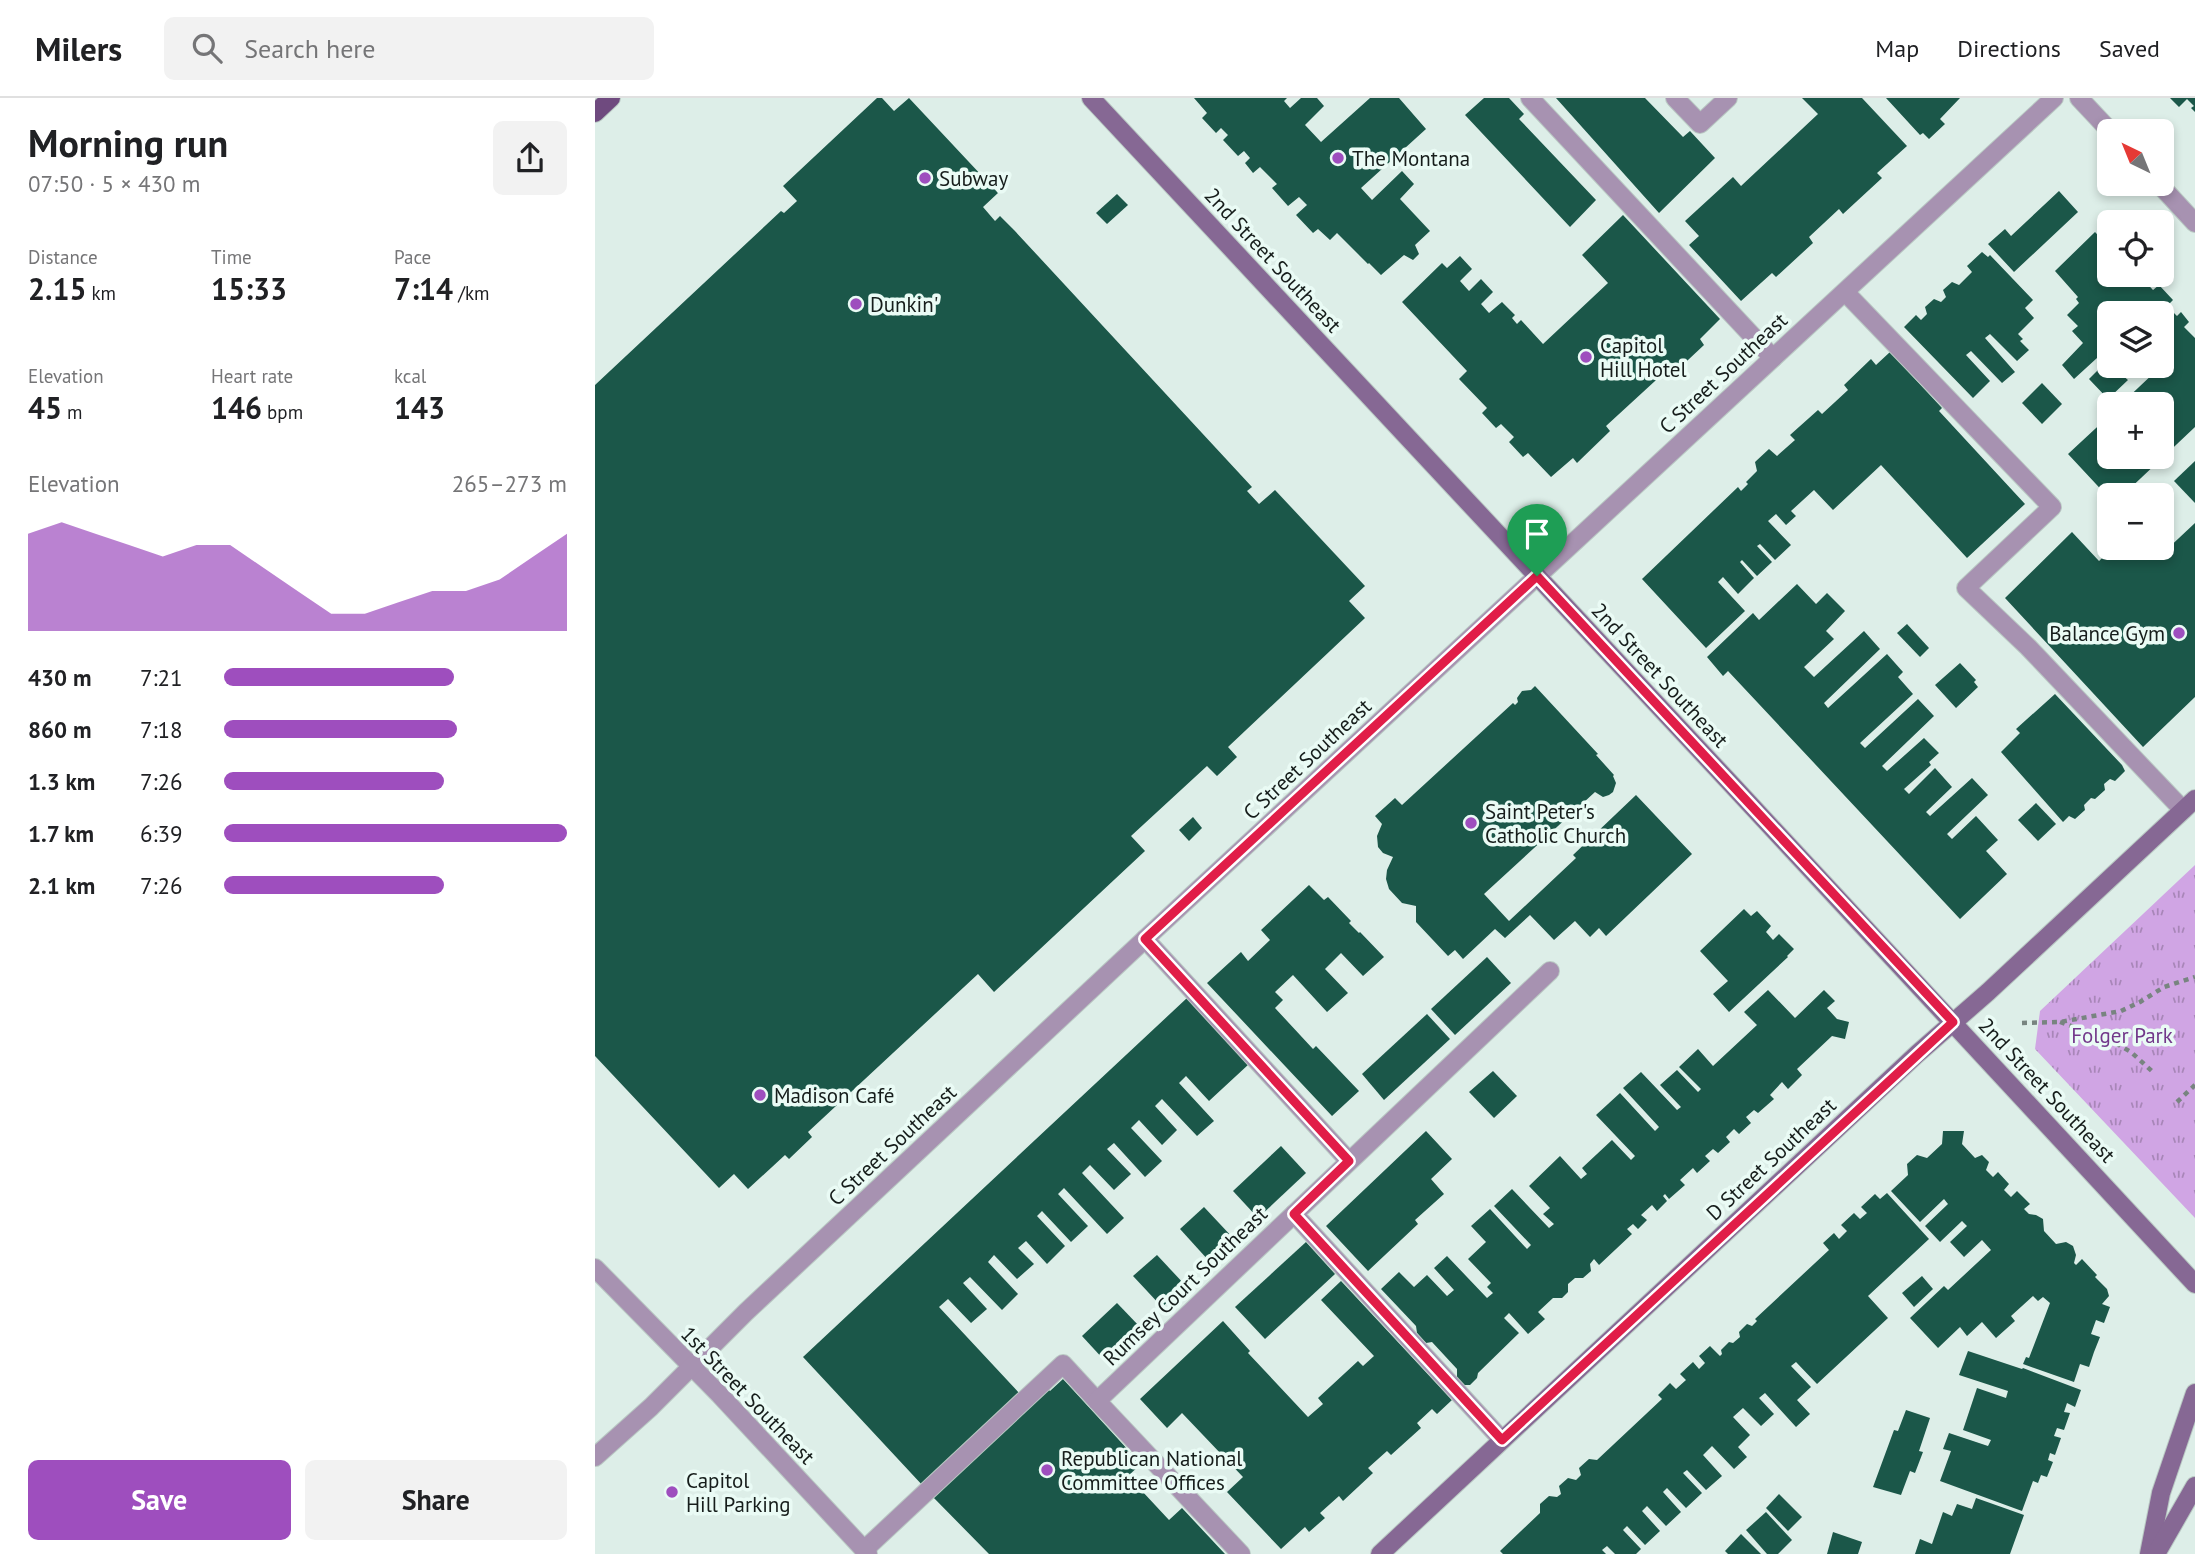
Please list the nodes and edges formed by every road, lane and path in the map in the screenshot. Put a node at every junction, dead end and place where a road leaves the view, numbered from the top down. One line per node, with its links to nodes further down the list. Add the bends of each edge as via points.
1 (611, 98): 8 (main road)
2 (1091, 98): 14 (street, 2nd Street Southeast)
3 (1530, 98): 13 (street)
4 (1675, 98): 5 (street, via 1700,124)
5 (1728, 98)
6 (2054, 98): 12 (street, C Street Southeast)
7 (2079, 98): 9 (street)
8 (595, 113)
9 (2099, 119)
10 (2170, 196): 11 (street)
11 (2195, 223)
12 (1845, 292): 13 (street, C Street Southeast); 15 (street, via 2052,507 1966,588)
13 (1773, 358): 14 (street, C Street Southeast)
14 (1537, 576): 16 (street, C Street Southeast); 19 (street, 2nd Street Southeast)
15 (2189, 804): 19 (street, D Street Southeast)
16 (1145, 939): 25 (street); 29 (street, C Street Southeast)
17 (1550, 971): 25 (street)
18 (2195, 977): 20 (path, via 2121,1011)
19 (1953, 1022): 28 (street, 2nd Street Southeast); 32 (street, D Street Southeast)
20 (2060, 1022): 21 (path); 22 (path, via 2110,1040)
21 (2022, 1023)
22 (2154, 1073)
23 (2195, 1084): 24 (path)
24 (2177, 1102)
25 (1349, 1161): 26 (street)
26 (1294, 1214): 31 (street, Rumsey Court Southeast); 32 (street, Rumsey Court Southeast)
27 (595, 1268): 29 (street, 1st Street Southeast)
28 (2195, 1284)
29 (692, 1367): 33 (street, C Street Southeast); 35 (street, 1st Street Southeast)
30 (2195, 1393): 38 (street, via 2161,1493)
31 (1097, 1401): 35 (street, via 1063,1364); 36 (street)
32 (1502, 1440): 37 (street, D Street Southeast)
33 (595, 1457)
34 (2195, 1486): 39 (street)
35 (866, 1552)
36 (1241, 1554)
37 (1380, 1554)
38 (2149, 1554)
39 (2156, 1554)

